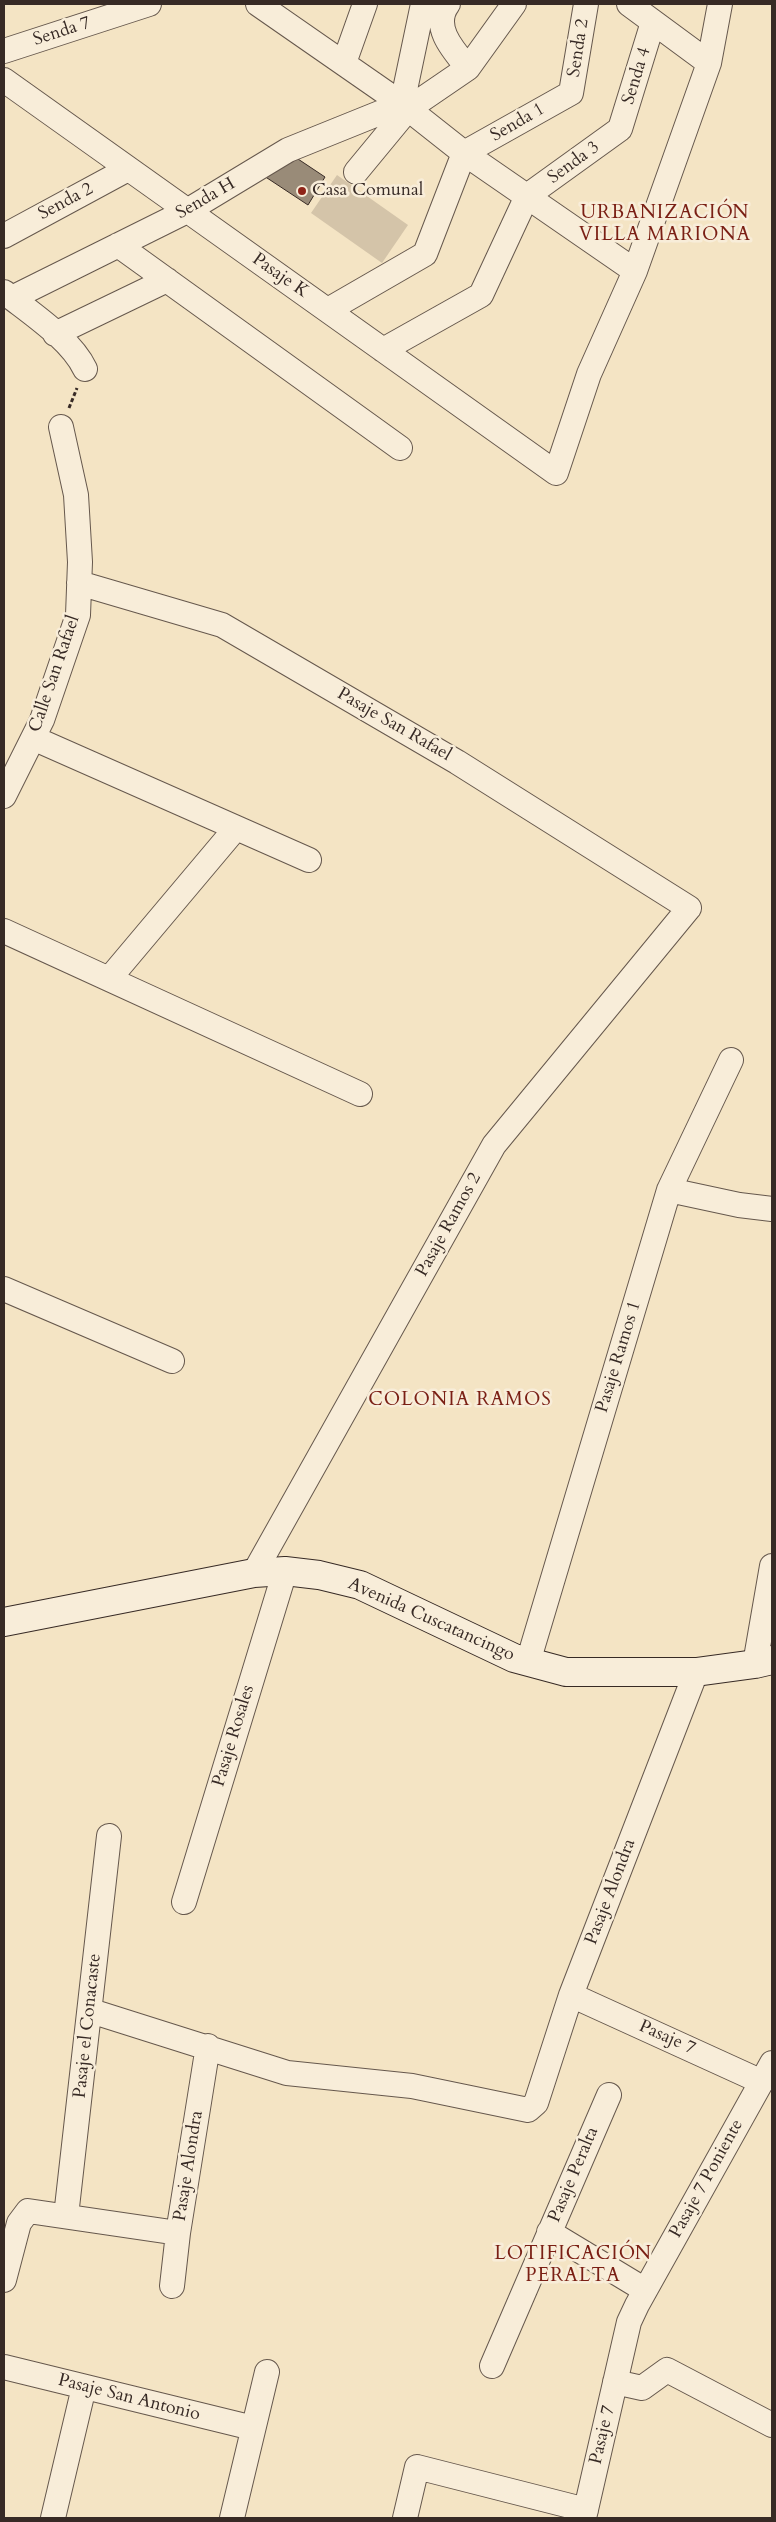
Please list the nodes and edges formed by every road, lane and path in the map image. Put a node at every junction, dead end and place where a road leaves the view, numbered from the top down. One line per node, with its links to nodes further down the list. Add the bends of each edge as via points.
1 (149, 4): 11 (street, Senda 7)
2 (258, 4): 12 (street)
3 (364, 4): 12 (street)
4 (423, 4): 17 (street)
5 (448, 4): 14 (street, via 441,23 442,32)
6 (514, 4): 14 (street)
7 (586, 4): 16 (street, Senda 2)
8 (629, 4): 10 (street)
9 (720, 4): 13 (street)
10 (653, 22): 13 (street); 18 (street, Senda 4)
11 (4, 51)
12 (344, 63): 17 (street)
13 (709, 63): 26 (street)
14 (468, 68): 17 (street)
15 (4, 80): 20 (street, Pasaje K)
16 (571, 92): 19 (street, Senda 1)
17 (405, 107): 19 (street); 21 (street); 23 (street, Senda H, via 288,150)
18 (620, 129): 22 (street, Senda 3)
19 (464, 153): 22 (street); 29 (street, via 424,254)
20 (128, 168): 23 (street, Pasaje K); 24 (street, Senda 2)
21 (356, 172)
22 (528, 196): 26 (street); 31 (street, via 481,295)
23 (187, 211): 25 (street, Senda H); 29 (street, Pasaje K)
24 (4, 236)
25 (118, 245): 27 (street); 28 (street, Senda H)
26 (636, 271): 31 (street, Pasaje K, via 589,374 556,472)
27 (167, 280): 30 (street); 34 (street)
28 (8, 295): 30 (street)
29 (328, 310): 31 (street, Pasaje K)
30 (55, 334): 32 (street, via 81,360)
31 (383, 350)
32 (85, 369): 33 (path)
33 (61, 427): 35 (street, Calle San Rafael, via 76,495)
34 (400, 448)
35 (79, 583): 36 (street, Calle San Rafael, via 78,614); 40 (street, Pasaje San Rafael, via 222,625 457,762)
36 (33, 738): 37 (street, Calle San Rafael); 38 (street)
37 (4, 796)
38 (236, 828): 39 (street); 42 (street)
39 (309, 860)
40 (689, 908): 51 (street, Pasaje Ramos 2, via 494,1145)
41 (4, 931): 42 (street)
42 (109, 979): 44 (street)
43 (731, 1060): 45 (street, Pasaje Ramos 1)
44 (360, 1094)
45 (669, 1190): 46 (street); 53 (street, Pasaje Ramos 1)
46 (772, 1209)
47 (4, 1289): 48 (street)
48 (172, 1361)
49 (772, 1566): 54 (street)
50 (285, 1571): 51 (street, Avenida Cuscatancingo); 53 (street, Avenida Cuscatancingo, via 360,1585 460,1634); 57 (street, Pasaje Rosales)
51 (254, 1572): 52 (street, Avenida Cuscatancingo)
52 (4, 1622)
53 (528, 1662): 55 (street, Avenida Cuscatancingo, via 566,1672)
54 (764, 1662): 55 (street, Avenida Cuscatancingo)
55 (696, 1672): 58 (street, Pasaje Alondra)
56 (109, 1836): 59 (street, Pasaje el Conacaste)
57 (184, 1902)
58 (571, 1995): 60 (street, Pasaje Alondra, via 536,2103 528,2110 412,2086 287,2073); 61 (street, Pasaje 7)
59 (91, 2010): 60 (street); 63 (street, Pasaje el Conacaste)
60 (208, 2046): 65 (street, Pasaje Alondra)
61 (767, 2072): 68 (street, Pasaje 7 Poniente)
62 (609, 2095): 64 (street, Pasaje Peralta)
63 (66, 2216): 65 (street); 66 (street, via 28,2211 19,2223)
64 (549, 2232): 68 (street); 70 (street, Pasaje Peralta)
65 (178, 2234): 67 (street, Pasaje Alondra)
66 (4, 2280)
67 (172, 2286)
68 (645, 2290): 69 (street, Pasaje 7 Poniente)
69 (629, 2322): 73 (street, Pasaje 7)
70 (492, 2366)
71 (4, 2368): 74 (street, Pasaje San Antonio)
72 (267, 2372): 76 (street)
73 (615, 2382): 75 (street, via 642,2388 667,2370); 77 (street, Pasaje 7)
74 (84, 2387): 76 (street, Pasaje San Antonio); 78 (street)
75 (772, 2425)
76 (253, 2428): 79 (street)
77 (585, 2514): 80 (street, via 417,2467)
78 (53, 2518)
79 (232, 2518)
80 (405, 2518)

